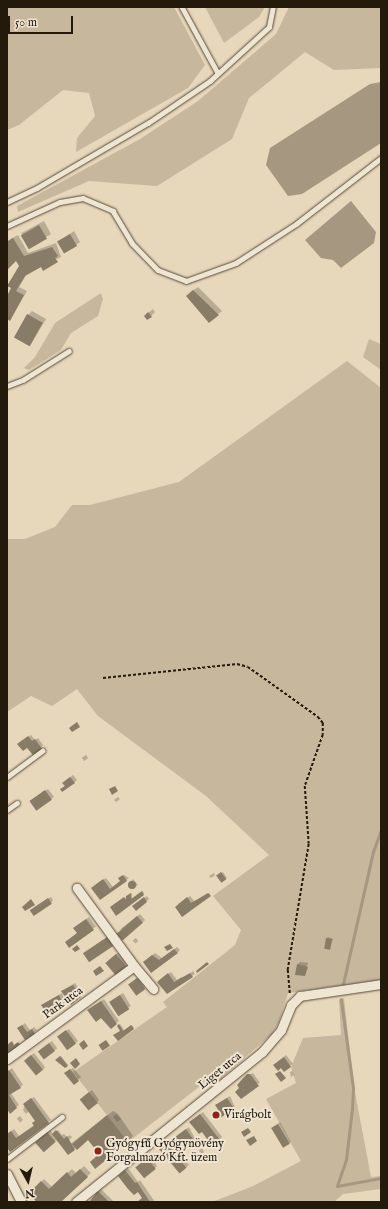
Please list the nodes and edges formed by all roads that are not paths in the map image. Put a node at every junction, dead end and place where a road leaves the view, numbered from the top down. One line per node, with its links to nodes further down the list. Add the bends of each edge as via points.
1 (182, 7): 3 (lane)
2 (273, 7): 3 (lane, via 269,26)
3 (218, 73): 5 (lane, via 148,124 37,188)
4 (381, 158): 6 (lane, via 296,224 236,263 186,280 158,270 132,243 113,211 83,198 60,202)
5 (7, 202)
6 (7, 226)
7 (69, 351): 8 (lane, via 23,380)
8 (7, 386)
9 (42, 751): 10 (lane)
10 (7, 777)
11 (17, 803): 12 (lane)
12 (7, 810)
13 (77, 888): 14 (street)
14 (134, 966): 16 (street); 17 (street, Park utca)
15 (381, 984): 22 (street, Liget utca, via 305,994 291,1005 281,1030 262,1052)
16 (153, 990)
17 (7, 1060)
18 (62, 1118): 19 (lane)
19 (7, 1159)
20 (7, 1174): 21 (street)
21 (21, 1202)
22 (76, 1202)

